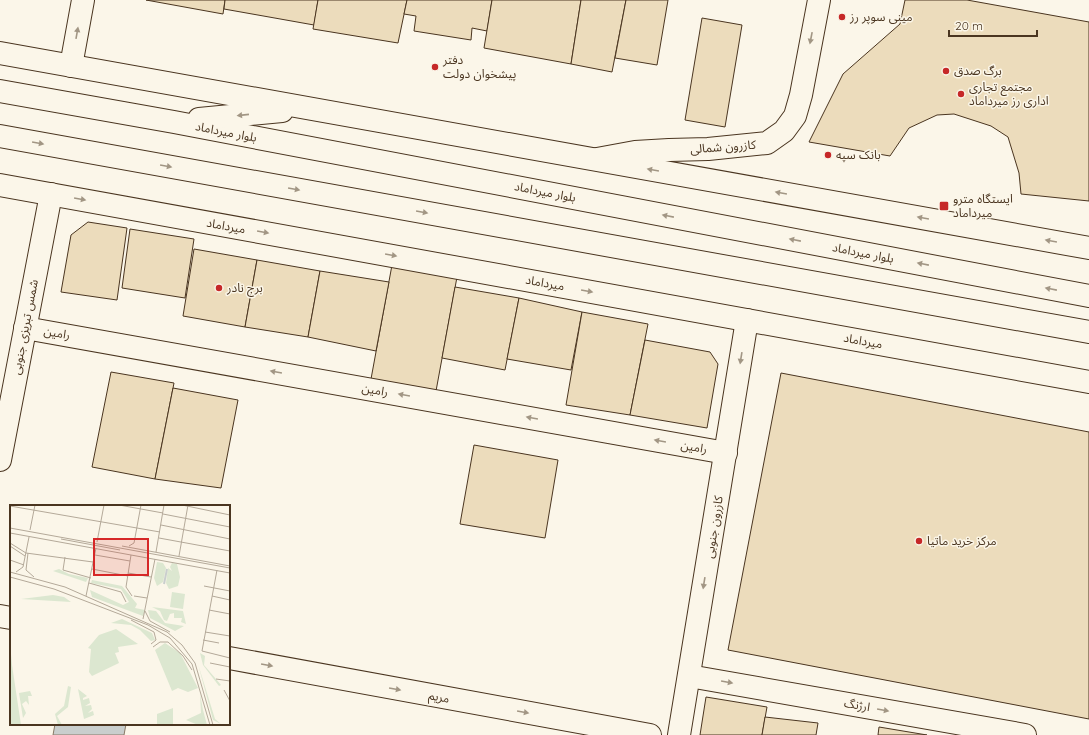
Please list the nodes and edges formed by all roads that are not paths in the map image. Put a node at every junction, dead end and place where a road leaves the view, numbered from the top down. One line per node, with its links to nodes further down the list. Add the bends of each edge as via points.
1 (83, 0): 4 (main road, one-way to 1)
2 (819, 0): 9 (main road, کازرون شمالی, one-way to 9, via 801,96 795,116 784,131 767,143 635,152)
3 (0, 53): 4 (main road)
4 (71, 66): 6 (main road)
5 (0, 91): 7 (main road, بلوار میرداماد)
6 (309, 109): 7 (main road, one-way to 7); 9 (main road)
7 (174, 122): 13 (main road, بلوار میرداماد, one-way to 7)
8 (0, 136): 16 (main road, one-way to 16)
9 (594, 160): 12 (main road, one-way to 9)
10 (0, 185): 11 (main road, میرداماد)
11 (51, 194): 14 (main road, میرداماد, one-way to 14); 15 (main road, شمس تبریزی جنوبی)
12 (1089, 248)
13 (1089, 296)
14 (747, 320): 17 (main road, میرداماد); 18 (main road, کازرون جنوبی, one-way to 18)
15 (25, 328): 18 (main road, رامین, one-way to 15); 19 (main road, شمس تبریزی جنوبی)
16 (1089, 332)
17 (1089, 382)
18 (726, 453): 23 (main road, کازرون جنوبی, one-way to 23)
19 (0, 460)
20 (0, 616): 21 (main road)
21 (10, 618)
22 (230, 658): 24 (main road, مریم, one-way to 24)
23 (689, 676): 25 (main road, کازرون جنوبی); 26 (main road, ارژنگ, one-way to 26)
24 (650, 735)
25 (679, 735)
26 (1025, 735)

